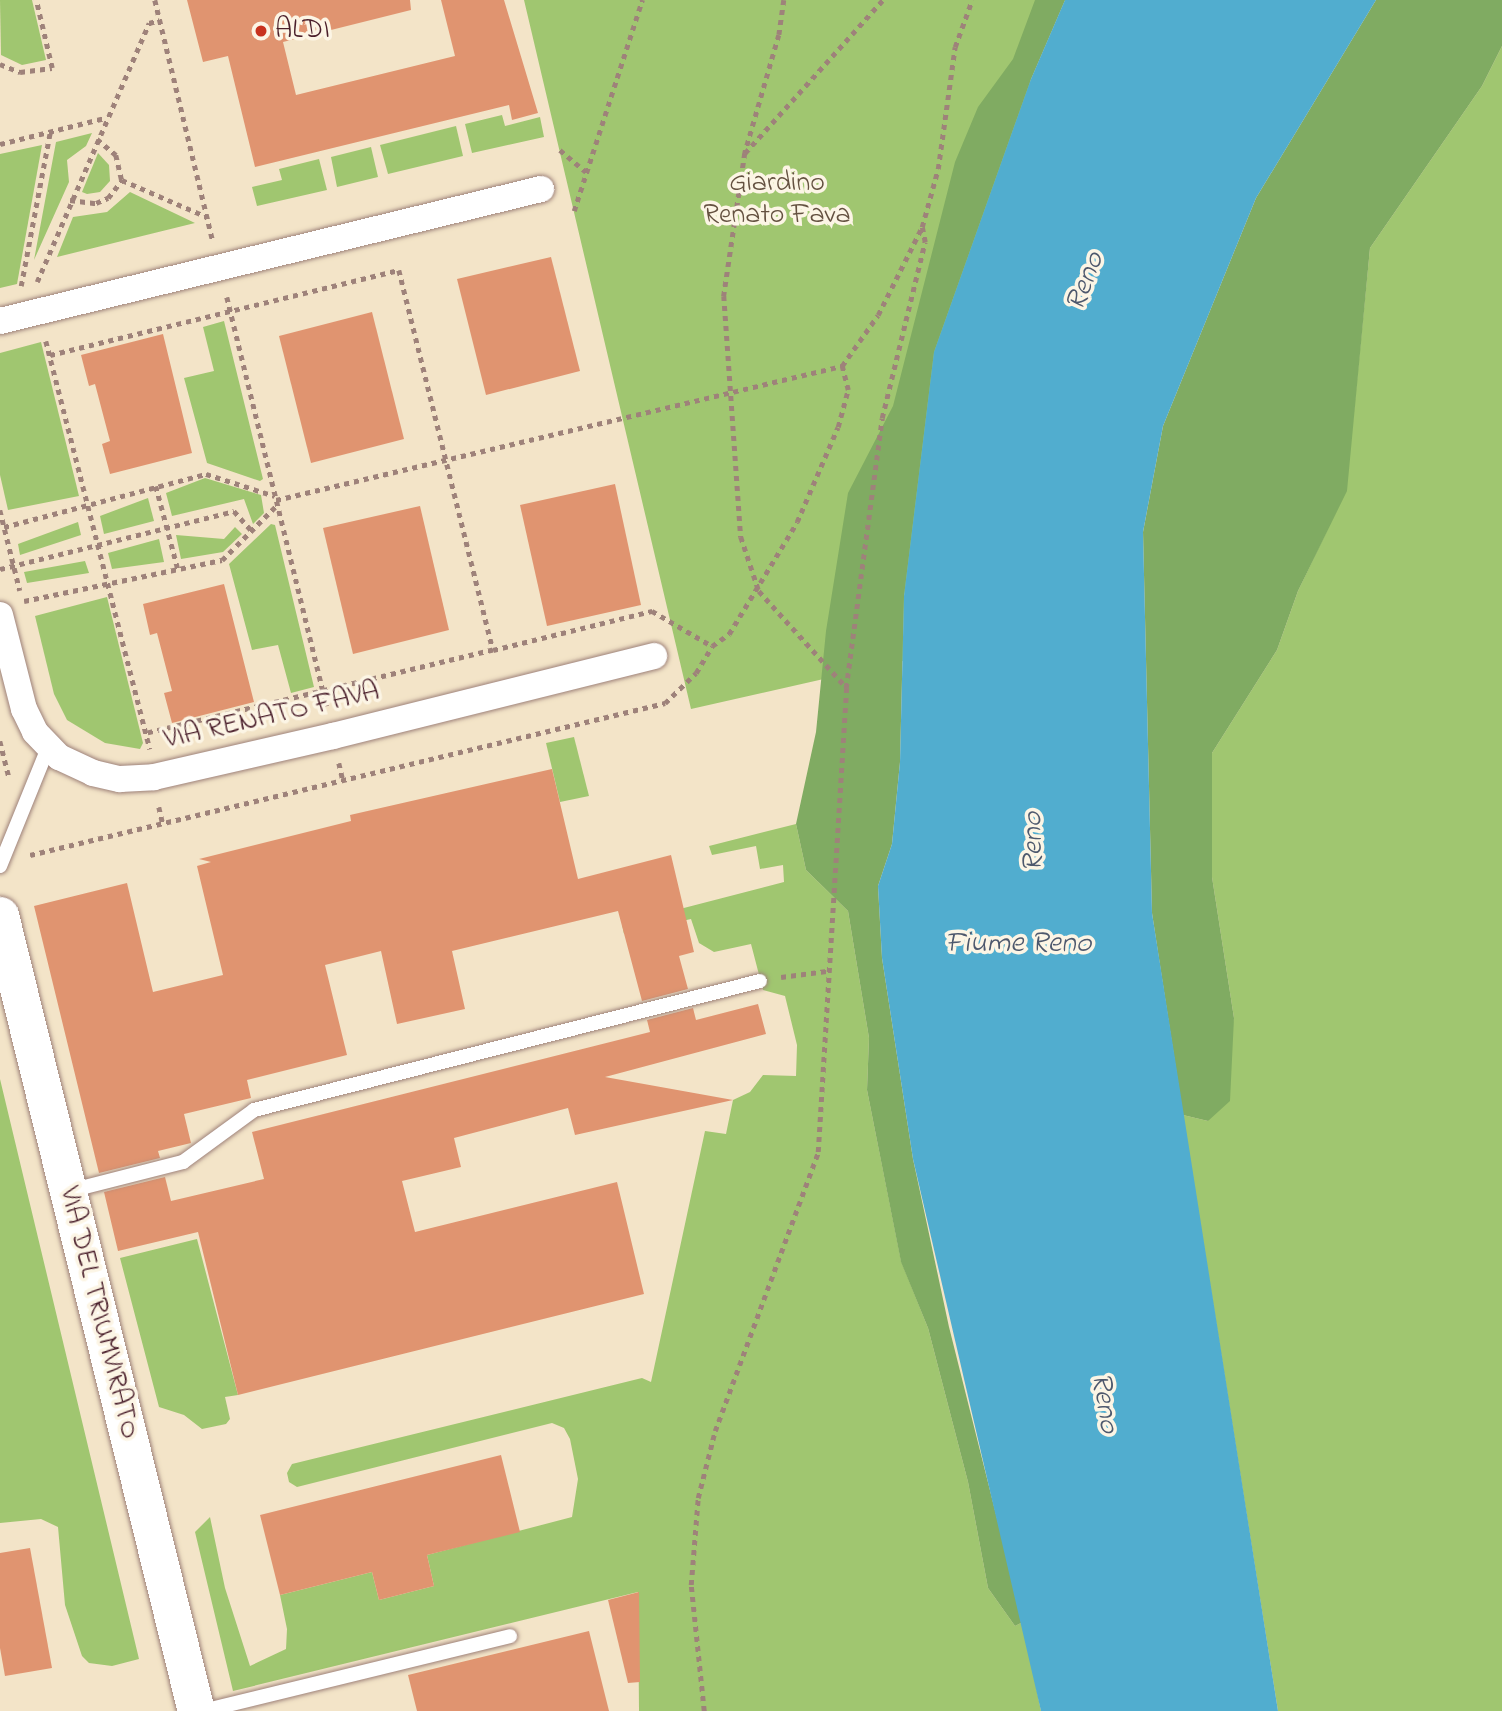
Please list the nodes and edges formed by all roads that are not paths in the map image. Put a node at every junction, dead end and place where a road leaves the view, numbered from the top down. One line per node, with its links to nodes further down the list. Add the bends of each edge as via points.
1 (541, 189): 2 (street)
2 (0, 321)
3 (0, 615): 5 (street, VIA RENATO FAVA, via 24,709)
4 (654, 656): 5 (street, VIA RENATO FAVA, via 333,736 136,779 93,773)
5 (48, 748): 6 (lane)
6 (0, 866)
7 (0, 915): 9 (main road, VIA DEL TRIUMVIRATO)
8 (760, 981): 9 (lane, via 254,1110 183,1163)
9 (69, 1191): 11 (main road, VIA DEL TRIUMVIRATO)
10 (510, 1636): 12 (lane)
11 (196, 1711)
12 (203, 1711)

